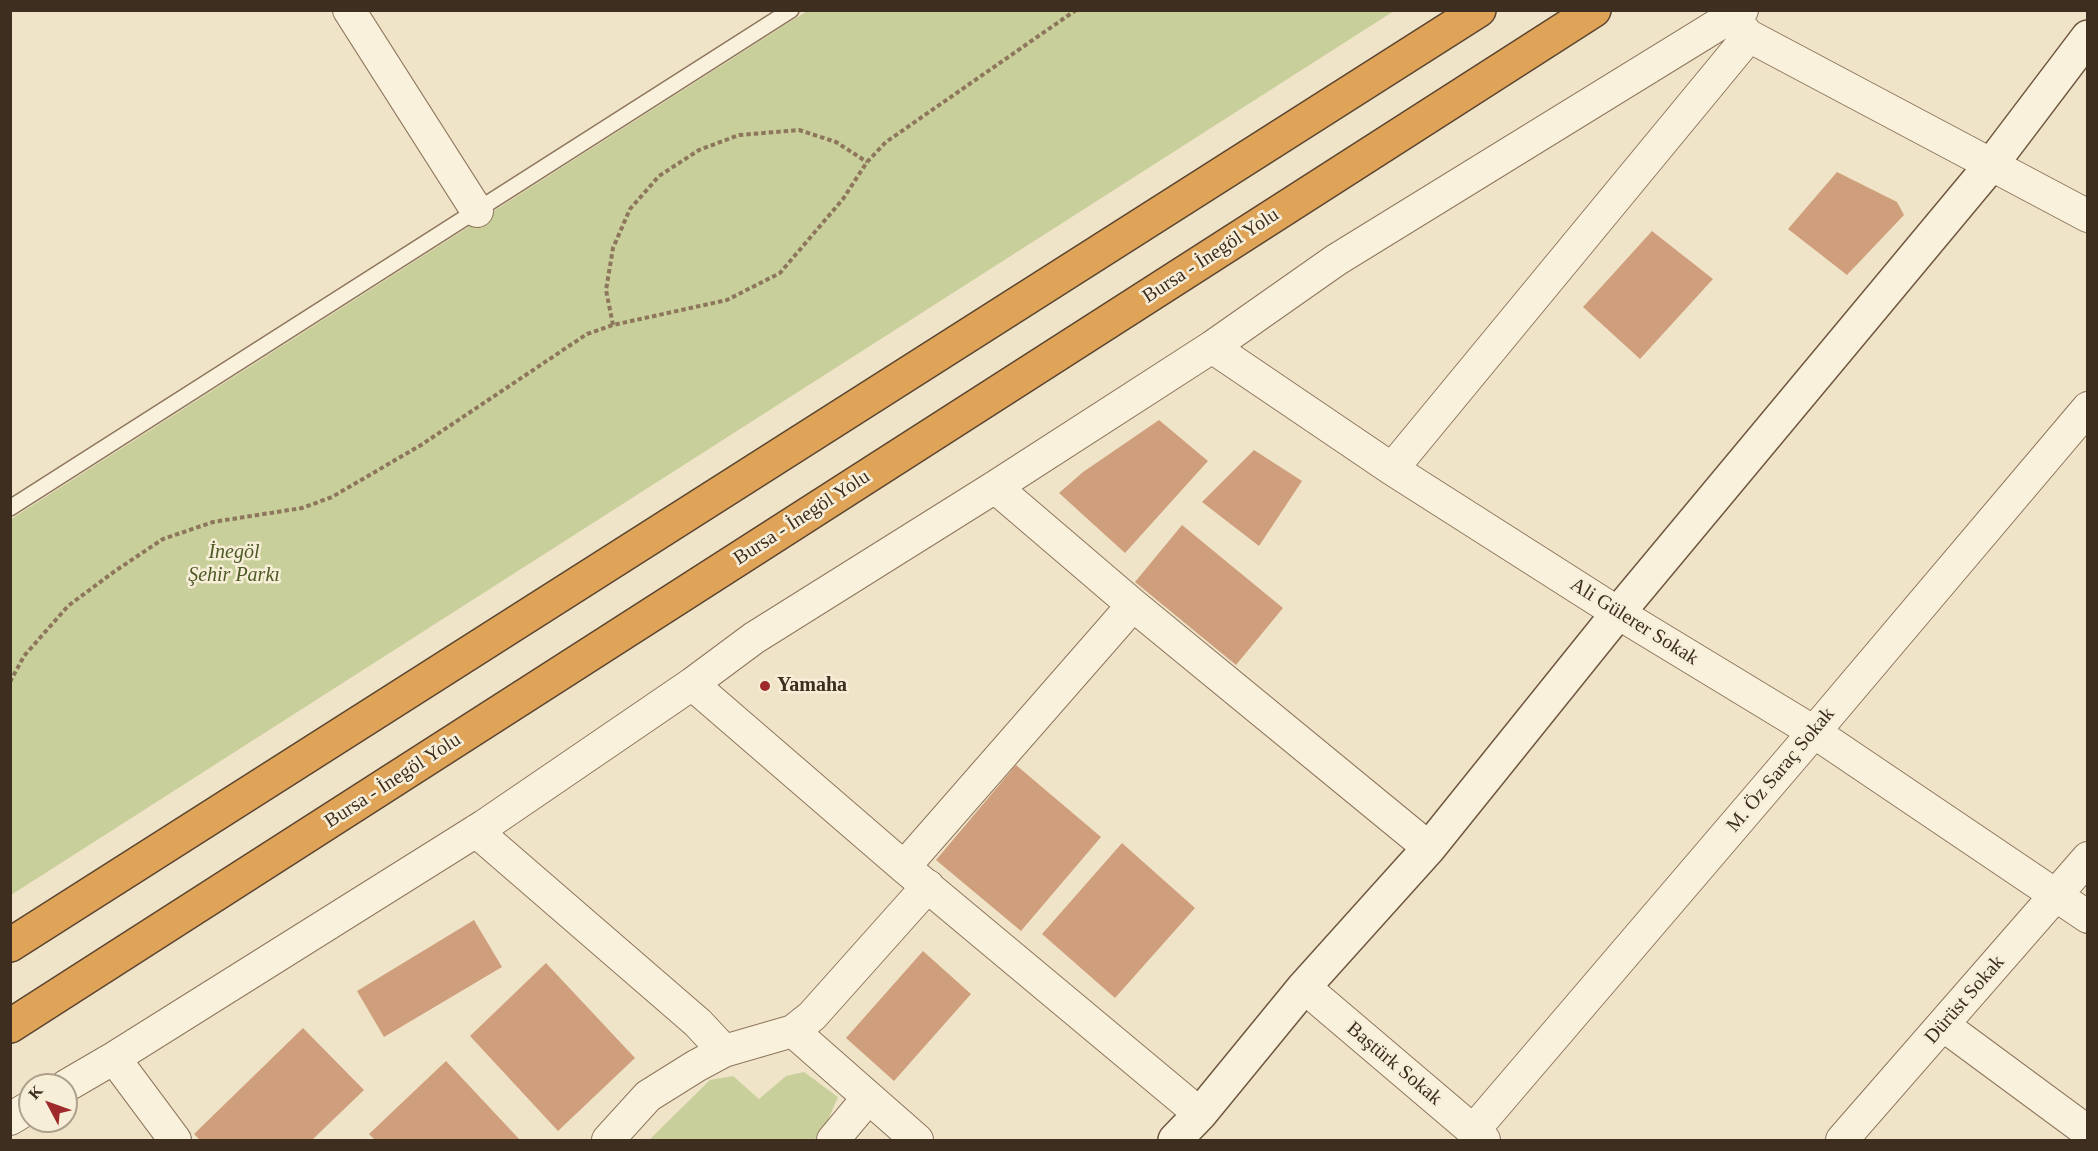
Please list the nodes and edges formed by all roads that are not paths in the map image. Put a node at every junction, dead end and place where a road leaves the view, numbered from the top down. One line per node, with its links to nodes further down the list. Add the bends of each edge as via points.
1 (348, 10): 8 (street)
2 (791, 10): 8 (lane)
3 (1479, 10): 25 (highway)
4 (1594, 10): 28 (highway, Bursa - İnegöl Yolu)
5 (1737, 19): 7 (street); 10 (street, via 1336,260); 12 (street)
6 (2088, 37): 7 (street)
7 (1991, 165): 9 (street); 16 (street)
8 (477, 211): 14 (lane)
9 (2088, 216)
10 (1212, 347): 12 (street, Ali Gülerer Sokak); 13 (street)
11 (2088, 408): 18 (street, M. Öz Saraç Sokak)
12 (1392, 469): 16 (street, Ali Gülerer Sokak)
13 (995, 487): 15 (street); 17 (street, via 754,638)
14 (10, 508)
15 (1133, 605): 20 (street); 22 (street)
16 (1618, 613): 18 (street, Ali Gülerer Sokak); 20 (street)
17 (692, 684): 19 (street); 22 (street)
18 (1814, 732): 23 (street, Ali Gülerer Sokak); 36 (street, M. Öz Saraç Sokak)
19 (476, 831): 30 (street, via 698,1023); 31 (street)
20 (1429, 848): 26 (street)
21 (2088, 858): 23 (street, Dürüst Sokak)
22 (916, 876): 29 (street, via 812,1016); 34 (street)
23 (2056, 896): 24 (street, Ali Gülerer Sokak); 27 (street, Dürüst Sokak)
24 (2088, 916)
25 (10, 945)
26 (1304, 987): 34 (street); 36 (street, Baştürk Sokak)
27 (1943, 1025): 35 (street); 42 (street, Dürüst Sokak)
28 (10, 1026)
29 (793, 1031): 30 (street); 33 (street)
30 (724, 1051): 38 (street, via 648,1096)
31 (114, 1058): 32 (street); 37 (street)
32 (78, 1079)
33 (868, 1098): 39 (street); 40 (street)
34 (1200, 1114): 41 (street)
35 (2088, 1132)
36 (1479, 1136)
37 (175, 1140)
38 (608, 1140)
39 (833, 1140)
40 (917, 1140)
41 (1175, 1140)
42 (1842, 1140)

